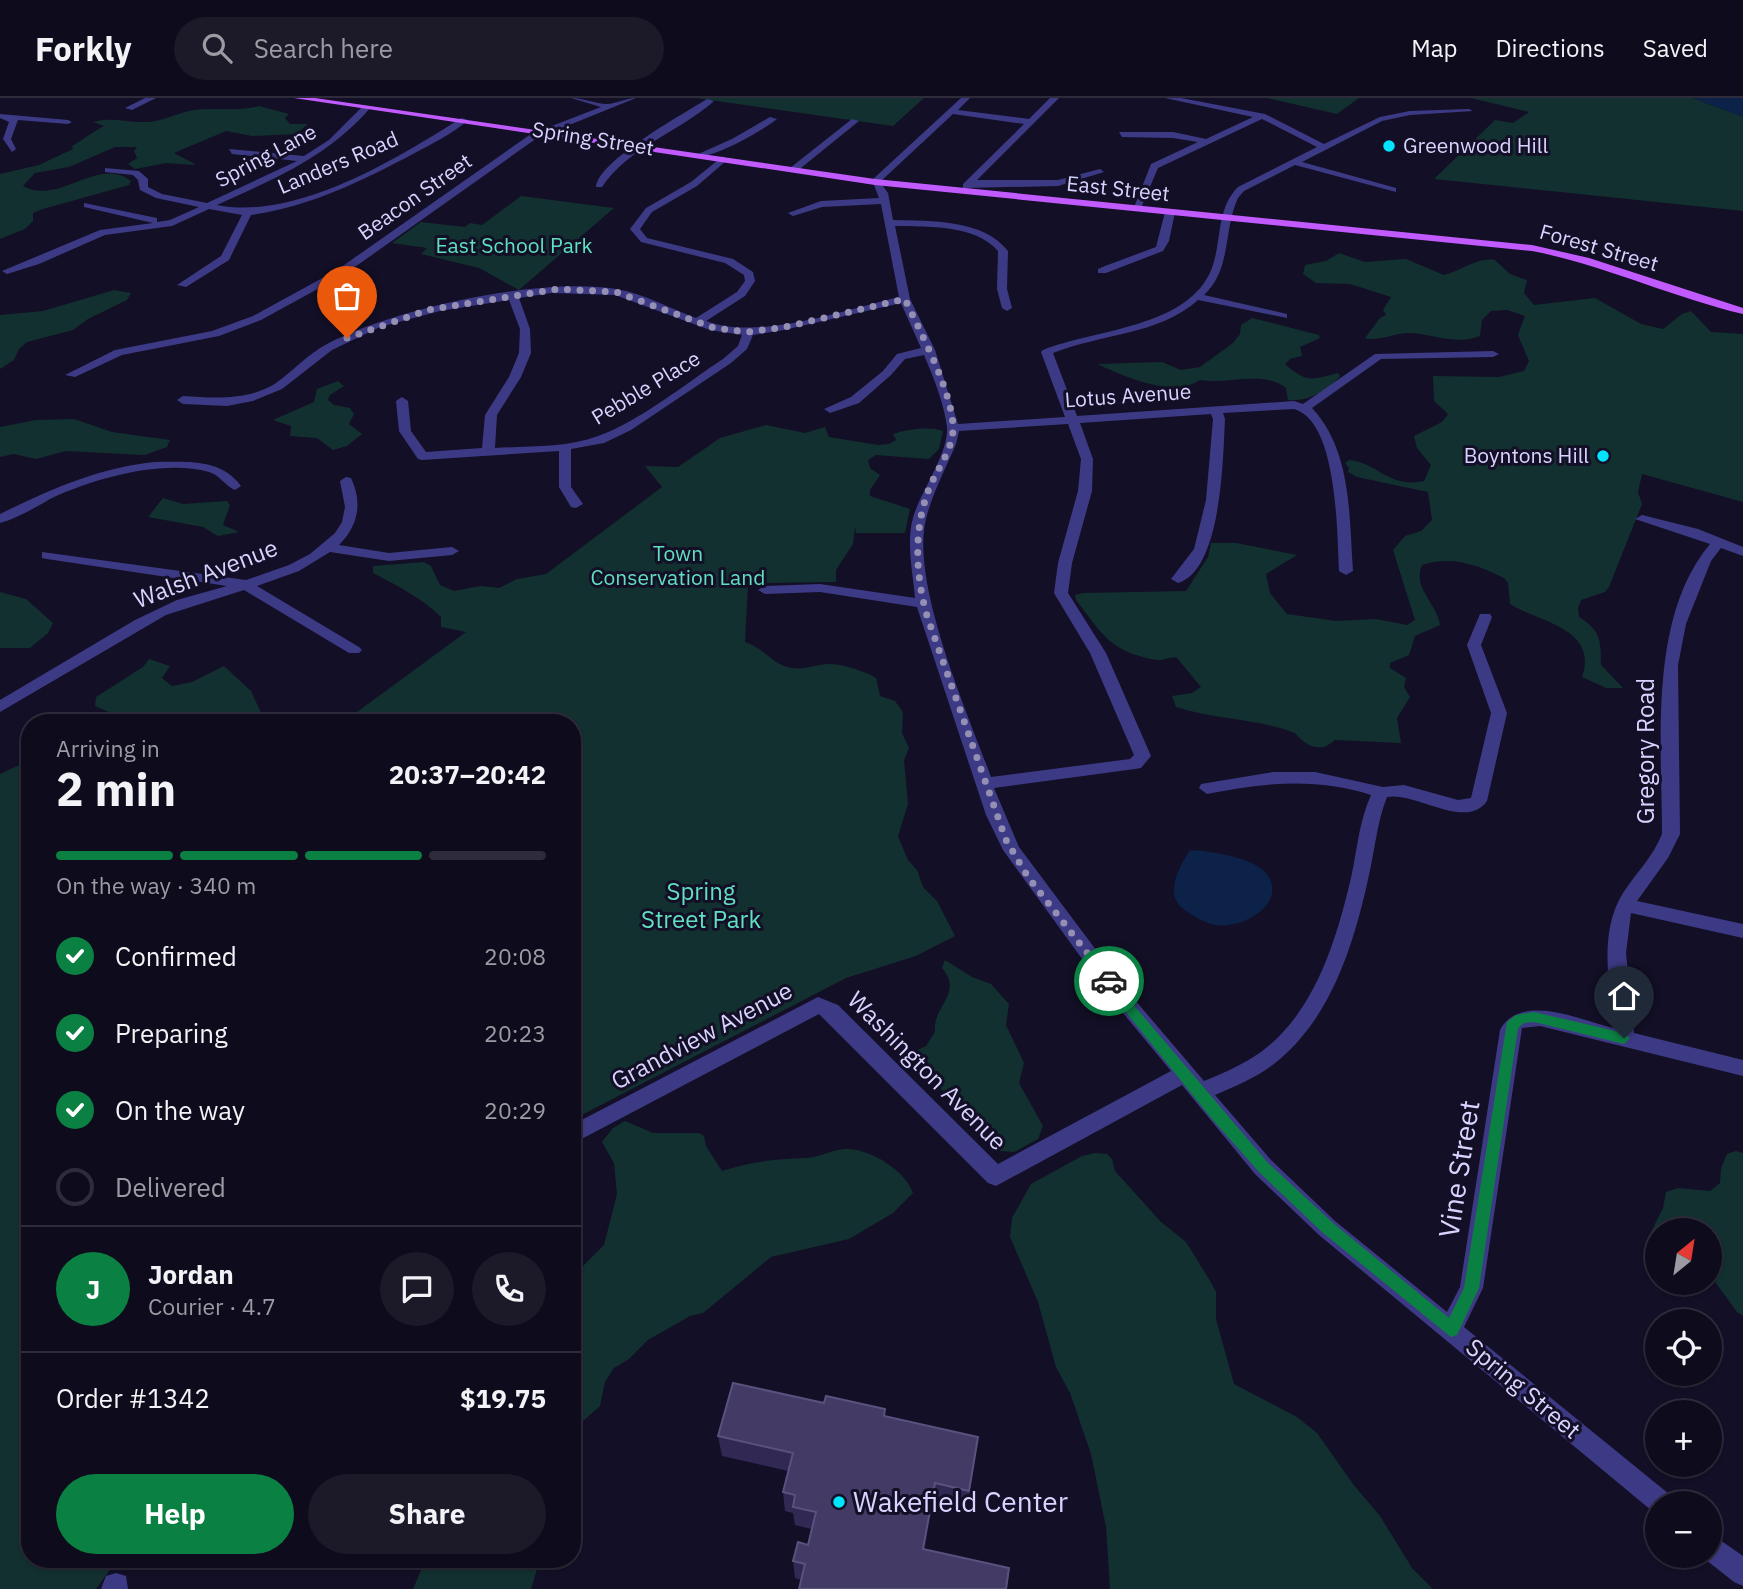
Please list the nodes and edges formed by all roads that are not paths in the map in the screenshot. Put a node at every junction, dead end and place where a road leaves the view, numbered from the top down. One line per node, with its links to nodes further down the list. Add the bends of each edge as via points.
1 (152, 98): 11 (street)
2 (298, 98): 9 (main road, Spring Street)
3 (575, 98): 10 (street)
4 (632, 98): 10 (street, Beacon Street)
5 (966, 98): 13 (street)
6 (1055, 98): 20 (street)
7 (1169, 98): 15 (street)
8 (710, 101): 24 (street)
9 (367, 107): 17 (main road, Spring Street); 29 (street, Spring Lane)
10 (609, 107): 21 (street, Beacon Street)
11 (129, 108)
12 (1469, 111): 25 (street, via 1387,117)
13 (954, 112): 20 (street); 39 (street)
14 (4, 116): 19 (street); 26 (street, via 14,123 7,139)
15 (1262, 116): 23 (street); 25 (street)
16 (773, 119): 28 (street, via 734,142)
17 (464, 120): 21 (main road, Spring Street); 43 (street, Landers Road, via 431,142 323,191 278,208)
18 (855, 121): 33 (street)
19 (68, 122)
20 (1031, 122): 35 (street)
21 (544, 132): 24 (main road, Spring Street); 63 (street, Beacon Street, via 341,272 257,318 215,334 119,352)
22 (1122, 134): 23 (street)
23 (1206, 141): 42 (street, via 1152,167)
24 (642, 146): 28 (main road, Spring Street); 36 (street, via 603,176)
25 (1324, 147): 31 (street)
26 (12, 149)
27 (232, 152): 29 (street)
28 (699, 155): 30 (main road, Spring Street)
29 (306, 159): 41 (street, Spring Lane)
30 (723, 159): 33 (main road, Spring Street); 59 (street, via 694,184 649,210 635,229 647,241 729,261 749,274 751,281 745,291)
31 (1294, 162): 37 (street); 46 (street, via 1234,194)
32 (108, 170): 41 (street, Landers Road, via 139,174 143,188 151,193)
33 (793, 170): 39 (main road, Spring Street)
34 (1100, 172): 35 (street, via 1059,183)
35 (969, 183): 38 (street)
36 (599, 185)
37 (1393, 190)
38 (961, 191): 39 (main road, East Street, via 894,184); 42 (main road, East Street)
39 (881, 192): 45 (street); 48 (street)
40 (87, 205): 47 (street)
41 (209, 206): 43 (street, Landers Road); 47 (street, Spring Lane)
42 (1136, 208): 44 (main road, East Street)
43 (248, 212): 52 (street, via 224,259)
44 (1170, 212): 46 (main road, East Street); 51 (street, via 1159,251)
45 (793, 213)
46 (1226, 218): 49 (main road, East Street); 53 (street, via 1218,268)
47 (172, 223): 50 (street, Spring Lane, via 103,232)
48 (890, 223): 55 (street); 56 (street, via 964,230 994,240 1003,251 1002,289)
49 (1357, 230): 57 (main road, Forest Street, via 1551,251)
50 (7, 271)
51 (1102, 271)
52 (183, 285)
53 (1197, 296): 58 (street); 69 (street, via 1154,321 1046,352)
54 (514, 298): 59 (street, via 558,289 606,291); 64 (street, via 428,310 367,329 328,348 278,387 249,398); 72 (street, via 525,329 525,353 491,415)
55 (905, 299): 60 (street); 61 (street)
56 (1007, 308)
57 (1743, 311)
58 (1283, 316)
59 (697, 322): 60 (street)
60 (748, 332): 71 (street, Pebble Place, via 736,355 621,430)
61 (929, 350): 67 (street, via 901,356 855,400); 70 (street)
62 (1493, 354): 66 (street, via 1379,356)
63 (71, 375)
64 (183, 400)
65 (402, 401): 72 (street, Pebble Place, via 405,431 421,456)
66 (1306, 408): 68 (street, Lotus Avenue); 83 (street, via 1326,439 1336,468)
67 (830, 409)
68 (1215, 410): 69 (street, Lotus Avenue); 84 (street, via 1219,419 1211,509 1200,552)
69 (1073, 419): 70 (street, Lotus Avenue); 91 (street, via 1084,447 1087,477 1061,593 1098,653 1139,740 1142,759 1135,764)
70 (953, 428): 87 (street, Spring Street, via 919,519)
71 (565, 447): 72 (street, Pebble Place); 75 (street, via 565,487)
72 (488, 452)
73 (346, 481): 79 (street, Walsh Avenue, via 352,514)
74 (235, 486): 76 (street, via 225,474 201,467 126,467 87,477)
75 (576, 504)
76 (0, 519)
77 (1642, 519): 78 (street)
78 (1719, 542): 81 (street); 94 (street, Gregory Road, via 1703,560 1679,624 1670,664 1671,834 1661,858)
79 (327, 547): 80 (street, via 389,557); 85 (street, Walsh Avenue, via 287,569)
80 (452, 551)
81 (1743, 552)
82 (47, 555): 85 (street)
83 (1346, 571)
84 (1178, 579)
85 (244, 584): 89 (street); 90 (street, Walsh Avenue, via 158,613)
86 (765, 590): 87 (street, via 820,588)
87 (923, 604): 91 (street, Spring Street)
88 (1485, 617): 93 (street, via 1474,645 1499,714 1479,801 1464,807 1404,791)
89 (354, 650)
90 (0, 707)
91 (985, 784): 99 (street, Spring Street, via 1006,840 1028,877)
92 (1206, 788): 93 (street, via 1284,775)
93 (1381, 792): 100 (street, via 1347,930 1310,1007 1277,1051)
94 (1625, 905): 95 (street); 97 (street, Gregory Road, via 1617,941)
95 (1743, 931)
96 (821, 1005): 99 (street, Washington Avenue, via 996,1176); 101 (street, Grandview Avenue)
97 (1624, 1038): 98 (street); 102 (street, Vine Street, via 1540,1018 1520,1018 1510,1030 1471,1288)
98 (1743, 1068)
99 (1183, 1074): 100 (street, Spring Street)
100 (1199, 1093): 102 (street, Spring Street, via 1304,1207)
101 (581, 1130)
102 (1451, 1329): 103 (street, Spring Street)
103 (1646, 1491)
104 (1722, 1556): 105 (street)
105 (1743, 1573)

